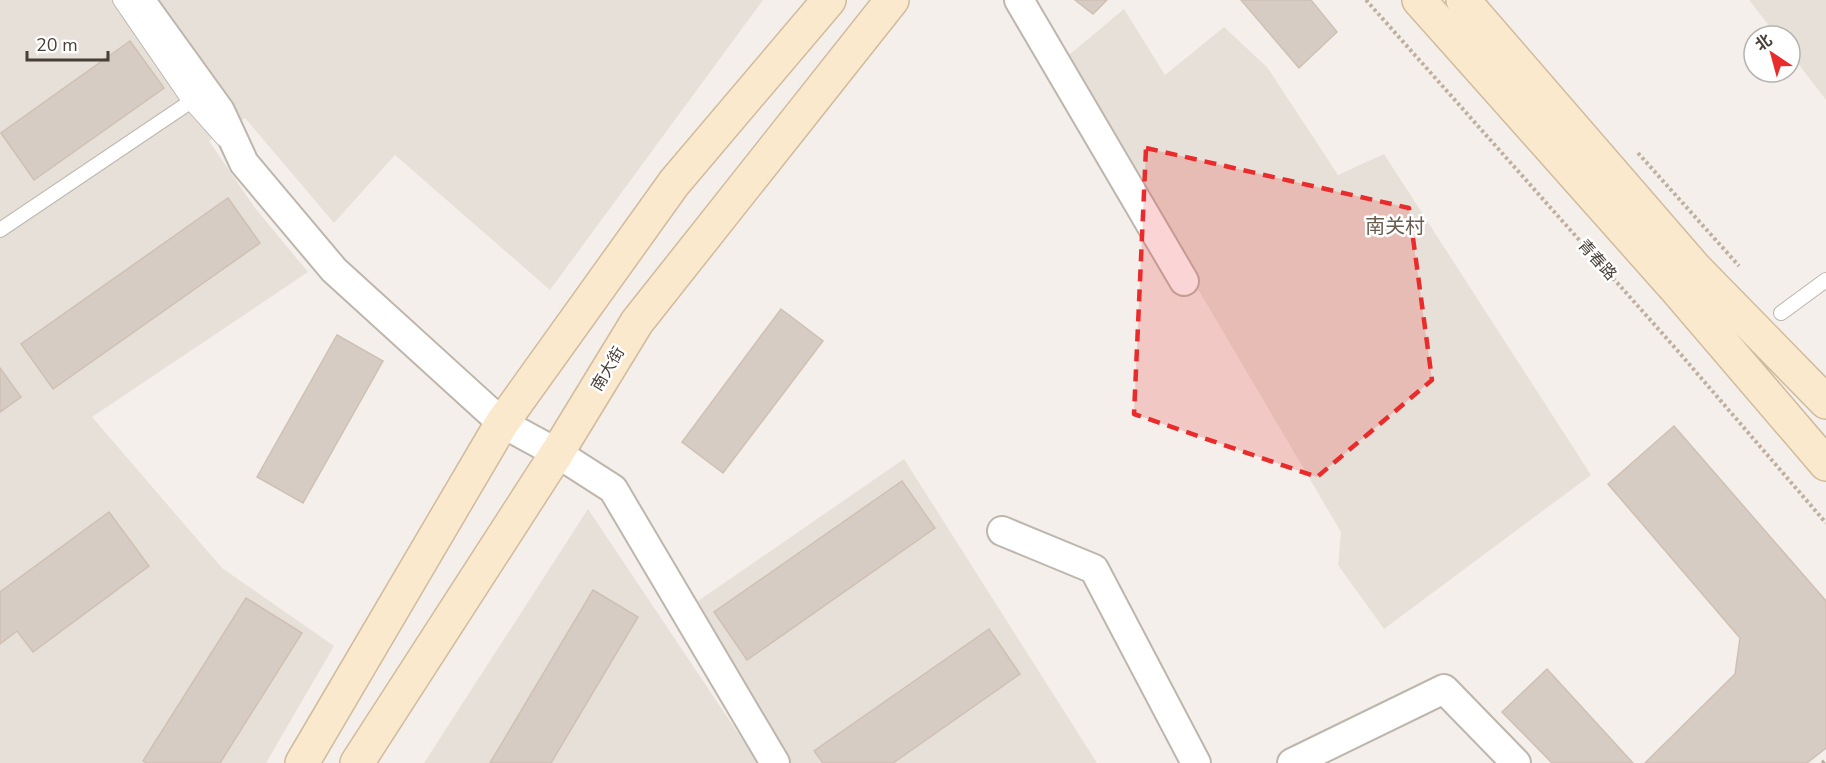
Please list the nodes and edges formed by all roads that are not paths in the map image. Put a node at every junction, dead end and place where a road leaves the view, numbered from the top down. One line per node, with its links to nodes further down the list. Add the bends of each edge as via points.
1 (120, 0): 8 (lane)
2 (140, 0): 9 (street, via 220,111)
3 (829, 0): 15 (main road, via 674,183)
4 (892, 0): 16 (main road, 南大街, via 637,321)
5 (1019, 0): 12 (street)
6 (1419, 0): 17 (main road)
7 (1463, 0): 14 (main road, via 1695,268)
8 (190, 102): 9 (lane); 10 (lane)
9 (244, 162): 15 (street, via 334,270)
10 (0, 230)
11 (1826, 280): 13 (lane)
12 (1184, 281)
13 (1781, 313)
14 (1826, 402)
15 (502, 423): 16 (street); 19 (main road)
16 (557, 453): 20 (main road, 南大街); 21 (street, via 613,489)
17 (1826, 464)
18 (1002, 531): 22 (street, via 1094,568)
19 (302, 763)
20 (357, 763)
21 (775, 763)
22 (1196, 763)
23 (1292, 763): 24 (street, via 1444,689)
24 (1516, 763)

